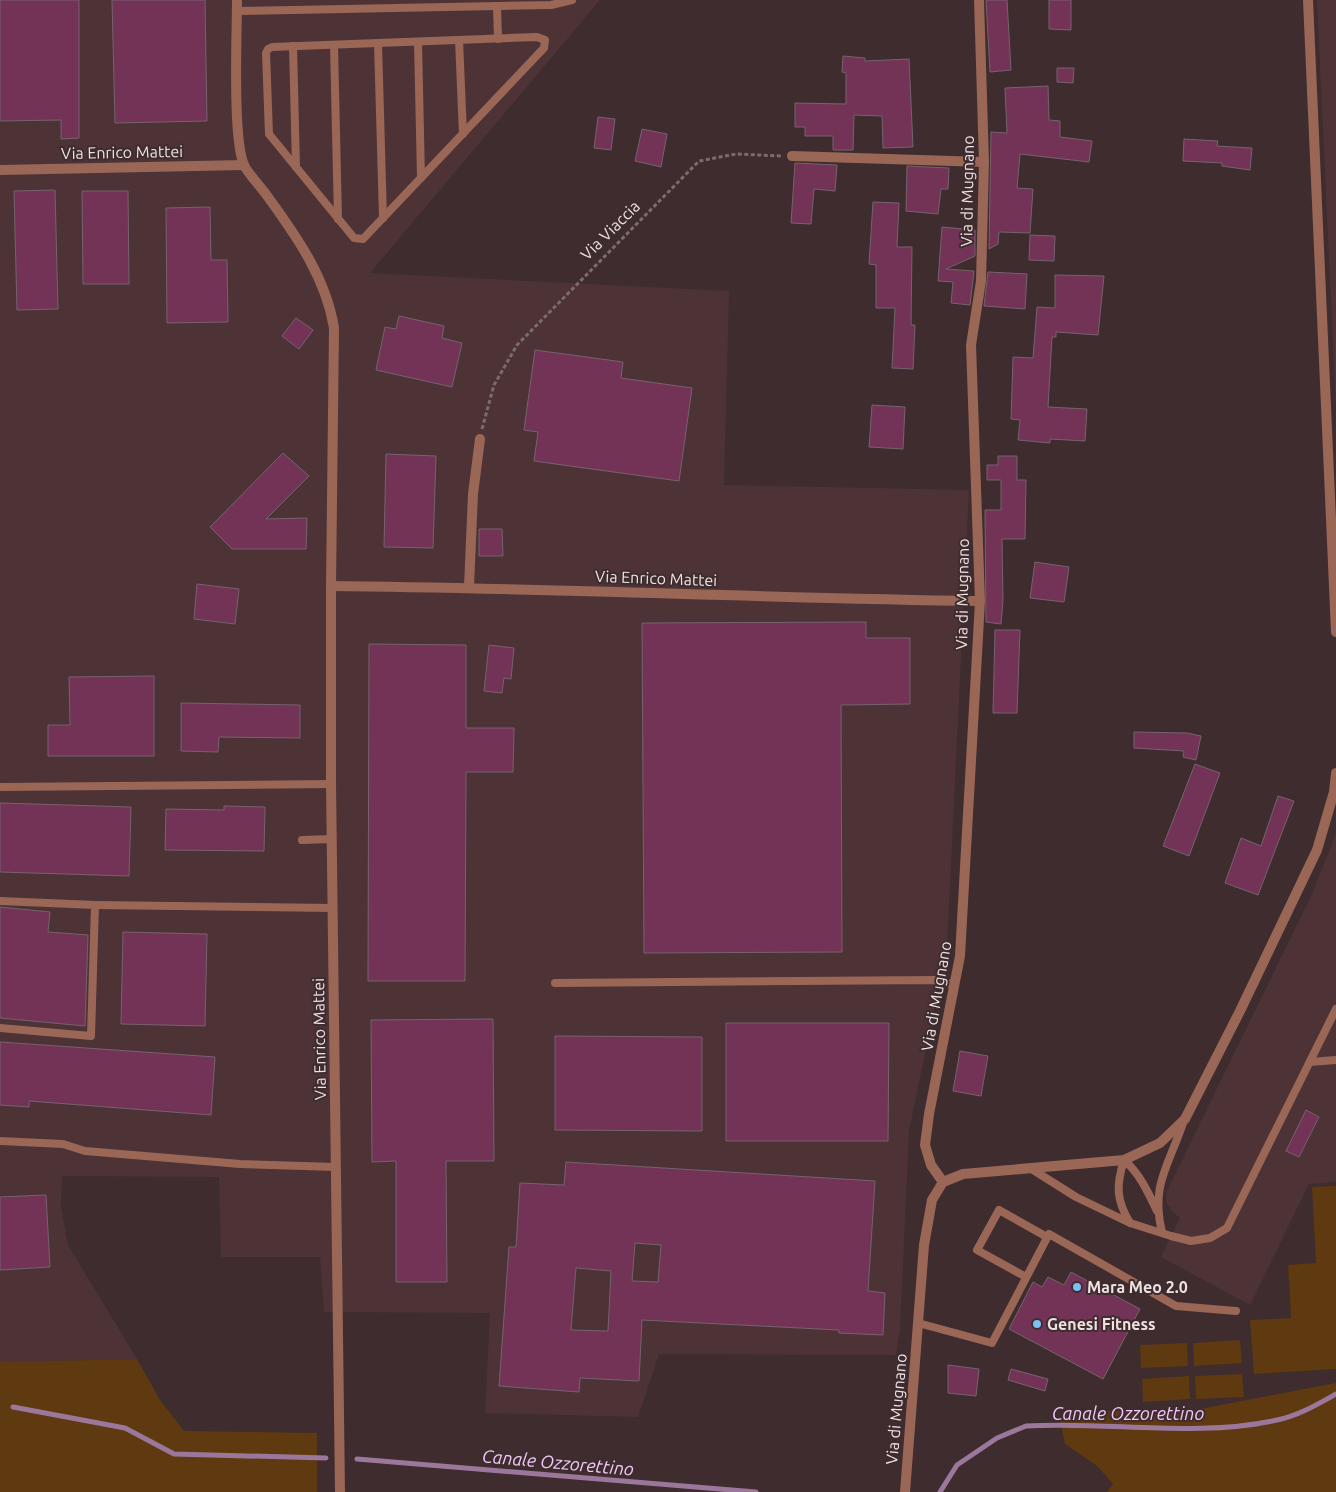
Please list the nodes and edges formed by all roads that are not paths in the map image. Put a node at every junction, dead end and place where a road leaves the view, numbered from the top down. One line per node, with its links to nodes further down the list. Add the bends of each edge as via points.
1 (237, 0): 6 (street, Via Enrico Mattei)
2 (572, 0): 5 (lane, via 551,5)
3 (979, 0): 15 (street, Via di Mugnano)
4 (1308, 0): 26 (street)
5 (497, 6): 6 (lane); 7 (lane)
6 (237, 11): 16 (street, Via Enrico Mattei, via 238,132)
7 (498, 39): 8 (lane); 13 (lane, via 543,38 546,45)
8 (459, 40): 9 (lane); 13 (lane)
9 (418, 42): 10 (lane); 19 (lane)
10 (378, 43): 11 (lane); 21 (lane)
11 (334, 45): 12 (lane); 20 (lane)
12 (293, 46): 17 (lane); 17 (lane, via 268,49 268,128 269,134)
13 (463, 134): 19 (lane)
14 (792, 156): 15 (street)
15 (984, 162): 25 (street, Via di Mugnano, via 981,281 970,345)
16 (244, 165): 18 (street, Via Enrico Mattei); 23 (street, Via Enrico Mattei, via 300,243 324,286 331,306 334,328)
17 (296, 167): 20 (lane)
18 (0, 170)
19 (421, 178): 21 (lane)
20 (338, 218): 21 (lane, via 358,240 363,239)
21 (383, 218)
22 (480, 439): 24 (street, via 472,494)
23 (331, 586): 24 (street, Via Enrico Mattei); 28 (street, Via Enrico Mattei)
24 (469, 588): 25 (street, Via Enrico Mattei)
25 (980, 601): 36 (street, Via di Mugnano, via 960,956)
26 (1336, 632)
27 (1336, 774): 41 (street, via 1317,850)
28 (331, 784): 29 (lane); 30 (street, Via Enrico Mattei)
29 (0, 787)
30 (332, 839): 31 (lane); 34 (street, Via Enrico Mattei)
31 (302, 840)
32 (0, 901): 33 (lane)
33 (96, 905): 34 (lane); 38 (lane, via 91,1036)
34 (333, 908): 44 (street, Via Enrico Mattei)
35 (555, 983): 36 (lane, via 935,980)
36 (954, 986): 46 (street, Via di Mugnano, via 925,1145 931,1165)
37 (1336, 1009): 40 (lane)
38 (0, 1028)
39 (1336, 1060): 40 (lane)
40 (1310, 1062): 49 (lane, via 1227,1228 1210,1238 1191,1241)
41 (1184, 1119): 43 (street, via 1160,1143); 47 (lane, via 1158,1187)
42 (0, 1141): 44 (lane, via 63,1144 85,1151 230,1163)
43 (1124, 1160): 45 (street); 47 (lane, via 1142,1181); 48 (lane, via 1118,1178 1120,1206)
44 (336, 1167): 54 (street, Via Enrico Mattei)
45 (1030, 1168): 46 (street, via 964,1174); 48 (lane, via 1076,1197)
46 (943, 1182): 53 (street, Via di Mugnano, via 930,1209)
47 (1157, 1211): 49 (lane)
48 (1130, 1223): 49 (lane)
49 (1162, 1232)
50 (1047, 1237): 51 (lane); 51 (lane, via 999,1210 977,1250); 52 (lane, via 1048,1234 1176,1306)
51 (1026, 1277): 53 (lane, via 992,1343)
52 (1236, 1311)
53 (918, 1323): 55 (street, Via di Mugnano)
54 (340, 1492)
55 (905, 1492)

